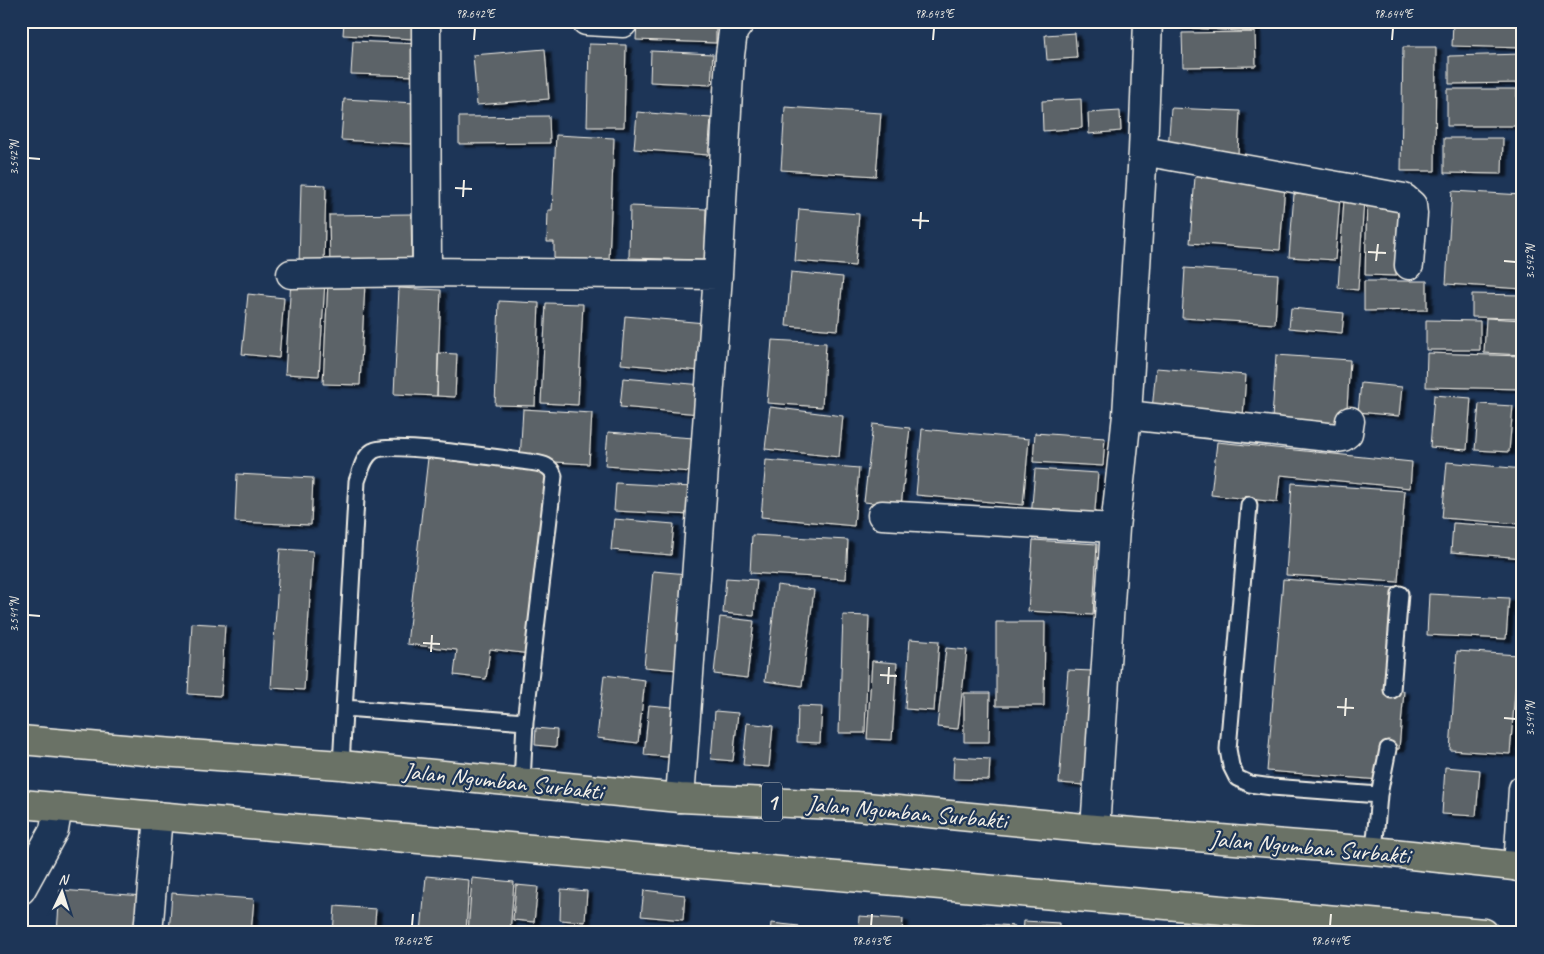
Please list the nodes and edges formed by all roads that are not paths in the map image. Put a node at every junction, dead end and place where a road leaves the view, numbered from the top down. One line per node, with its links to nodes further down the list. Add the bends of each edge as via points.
1 (426, 21): 8 (street)
2 (586, 21): 5 (street)
3 (741, 21): 10 (street, via 733,32 730,55)
4 (1148, 21): 6 (street)
5 (623, 23)
6 (1143, 151): 7 (street, via 1404,198 1412,205 1413,214); 11 (street)
7 (1409, 265)
8 (427, 272): 9 (street); 10 (street)
9 (291, 274)
10 (718, 275): 26 (street)
11 (1127, 415): 12 (street, via 1337,438 1348,433); 15 (street)
12 (1350, 421)
13 (1249, 505): 25 (lane, via 1228,749 1231,766 1237,778 1250,784)
14 (882, 515): 15 (street)
15 (1116, 528): 30 (street)
16 (1400, 594): 17 (lane)
17 (1392, 690)
18 (345, 708): 19 (lane); 19 (lane, via 357,481 365,459 374,450 412,448 546,465 553,470); 22 (lane)
19 (525, 722): 23 (lane)
20 (21, 740): 22 (highway, Jalan Ngumban Surbakti / 1)
21 (1388, 749): 25 (lane)
22 (341, 765): 23 (highway, Jalan Ngumban Surbakti / 1)
23 (522, 783): 26 (highway, Jalan Ngumban Surbakti / 1)
24 (1523, 789): 32 (street)
25 (1379, 794): 31 (lane)
26 (680, 798): 30 (highway, Jalan Ngumban Surbakti / 1, via 856,806)
27 (21, 804): 28 (highway)
28 (58, 807): 29 (highway); 33 (street, via 54,830)
29 (158, 816): 34 (street); 35 (highway)
30 (1095, 829): 31 (highway, Jalan Ngumban Surbakti / 1)
31 (1374, 851): 32 (highway, Jalan Ngumban Surbakti / 1)
32 (1520, 867)
33 (21, 890)
34 (148, 933)
35 (1484, 933)

